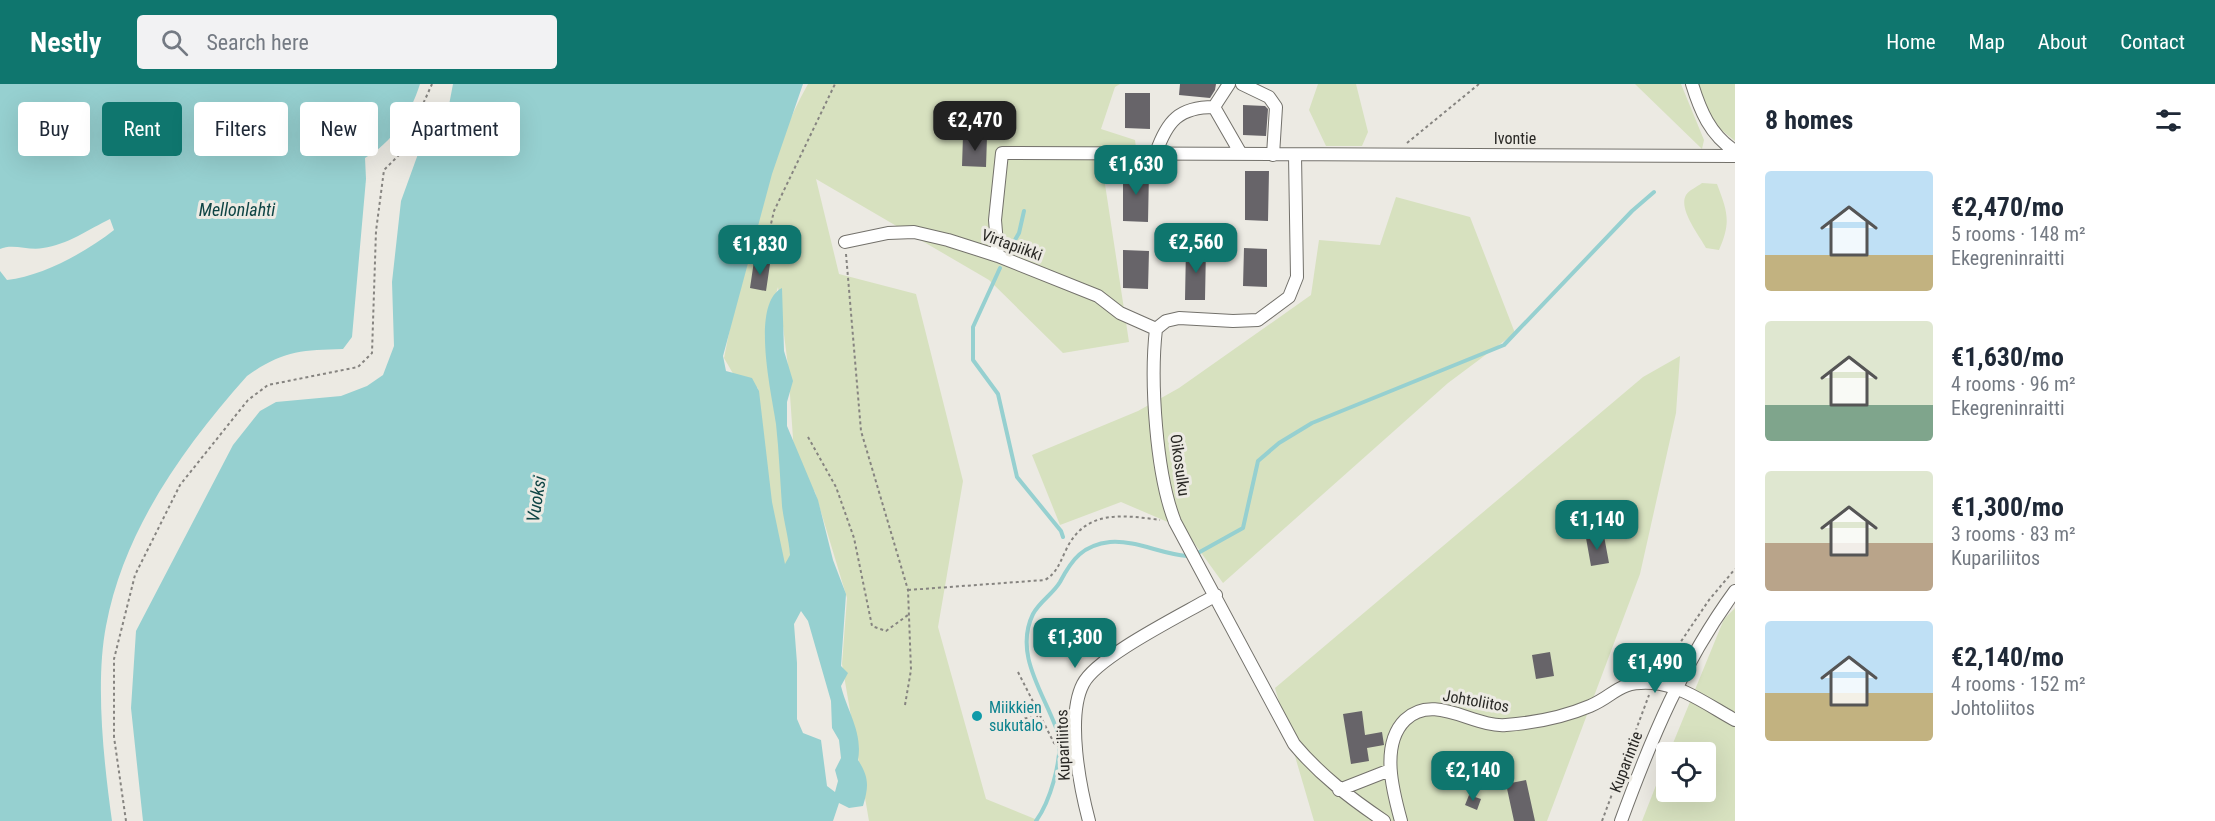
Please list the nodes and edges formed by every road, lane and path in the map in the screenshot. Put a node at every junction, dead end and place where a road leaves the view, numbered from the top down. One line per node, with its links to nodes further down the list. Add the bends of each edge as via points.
1 (432, 84): 34 (path, via 401,153 384,170 376,231 372,353 358,367 268,385 248,400 180,485 135,575 114,659 114,737)
2 (835, 84): 15 (path, via 774,211)
3 (1229, 84): 7 (street)
4 (1242, 84): 12 (street, via 1269,97 1276,107)
5 (1479, 84): 11 (path)
6 (1692, 84): 8 (street, via 1701,113 1713,131)
7 (1214, 107): 9 (street, via 1194,107 1181,114 1164,129); 10 (street)
8 (1735, 151)
9 (1156, 153): 10 (street, Ivontie); 17 (street, Ivontie, via 1002,153 995,220)
10 (1241, 154): 12 (street, Ivontie)
11 (1394, 154): 13 (street, Ivontie); 14 (street, Ivontie)
12 (1273, 155): 13 (street, Ivontie)
13 (1295, 155): 18 (street, via 1297,277 1289,297 1258,320 1179,318)
14 (1735, 156)
15 (767, 241)
16 (845, 242): 17 (street, Virtapiikki, via 914,232); 21 (path, via 861,431)
17 (998, 256): 18 (street, Virtapiikki, via 1098,296 1120,313)
18 (1156, 329): 20 (street, Oikosulku, via 1154,398 1164,490)
19 (808, 437): 24 (path, via 836,487 854,538 872,627 886,631)
20 (1175, 522): 21 (path, via 1112,515 1090,523 1071,539 1053,575 1045,580); 23 (street, Oikosulku)
21 (908, 590): 24 (path)
22 (1735, 591): 26 (street, Kuparintie, via 1707,629)
23 (1216, 595): 33 (street, Oikosulku, via 1294,744); 35 (street, Kupariliitos, via 1107,660 1083,684 1076,730)
24 (908, 615): 27 (path, via 911,670)
25 (1018, 672): 28 (path)
26 (1674, 688): 29 (street, Johtoliitos); 32 (street, Johtoliitos, via 1653,683 1621,686 1591,706 1503,726 1438,709 1420,713 1405,720 1394,741); 38 (street, Kuparintie)
27 (905, 705)
28 (1038, 716): 30 (path); 31 (path)
29 (1735, 720)
30 (989, 725)
31 (1062, 749)
32 (1390, 770): 33 (street); 37 (street, Johtoliitos)
33 (1339, 790): 36 (street, Oikosulku)
34 (126, 821)
35 (1089, 821)
36 (1384, 821)
37 (1401, 821)
38 (1621, 821)

